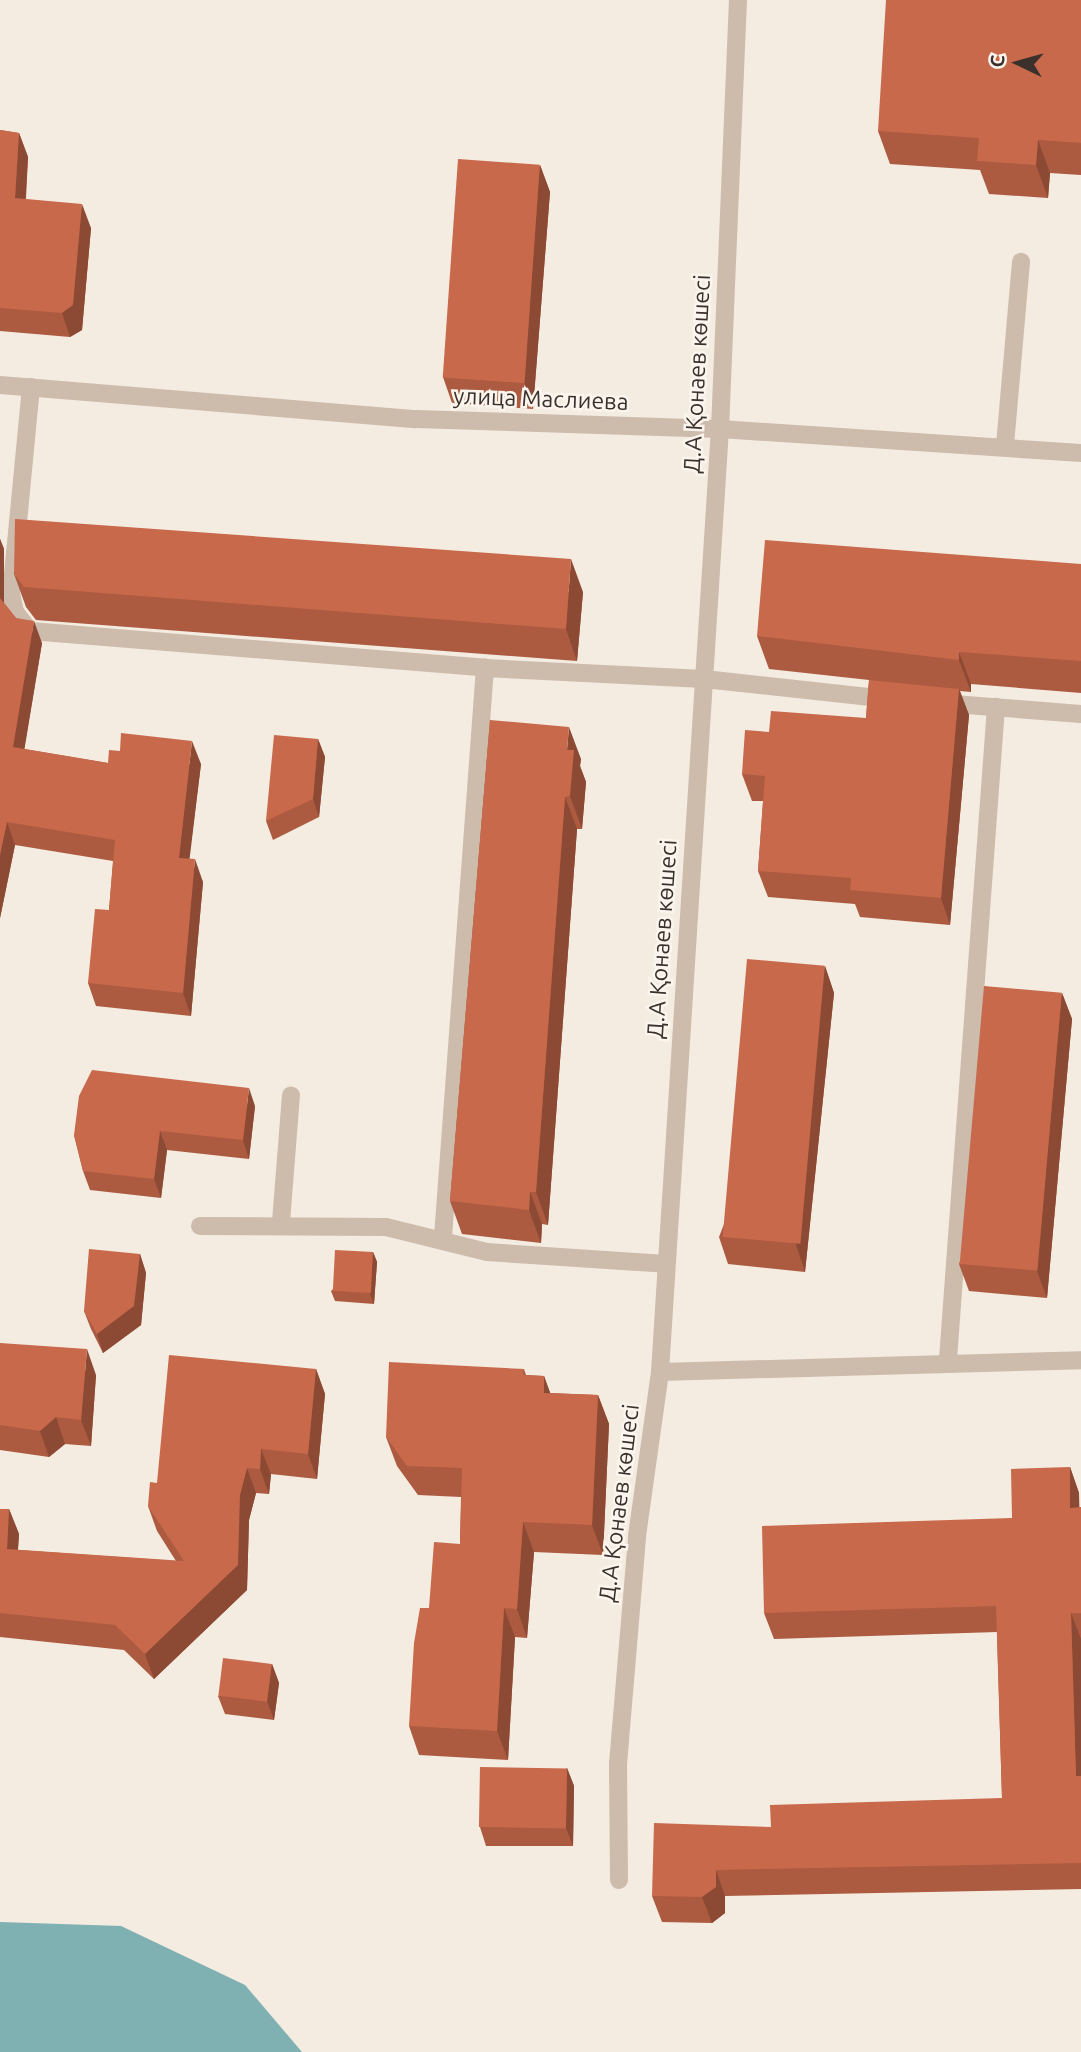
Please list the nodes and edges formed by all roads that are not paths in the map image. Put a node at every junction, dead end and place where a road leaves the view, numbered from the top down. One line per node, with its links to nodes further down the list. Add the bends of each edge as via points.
1 (738, 0): 5 (street, Д.А Қонаев көшесі)
2 (1021, 262): 6 (street)
3 (0, 385): 4 (street, улица Маслиева)
4 (32, 387): 5 (street, улица Маслиева, via 416,419); 8 (street, via 11,593 15,612 30,631)
5 (720, 429): 6 (street, улица Маслиева); 9 (street, Д.А Қонаев көшесі)
6 (1005, 445): 7 (street, улица Маслиева)
7 (1081, 453)
8 (485, 668): 9 (street); 15 (street)
9 (704, 679): 10 (street); 16 (street, Д.А Қонаев көшесі)
10 (996, 707): 11 (street); 17 (street)
11 (1081, 714)
12 (291, 1095): 13 (street)
13 (281, 1222): 14 (street); 15 (street)
14 (200, 1226)
15 (443, 1237): 16 (street, via 487,1252)
16 (666, 1264): 19 (street, Д.А Қонаев көшесі)
17 (947, 1359): 18 (street); 19 (street)
18 (1081, 1360)
19 (660, 1372): 20 (street, Д.А Қонаев көшесі, via 637,1536 619,1751)
20 (619, 1880)

